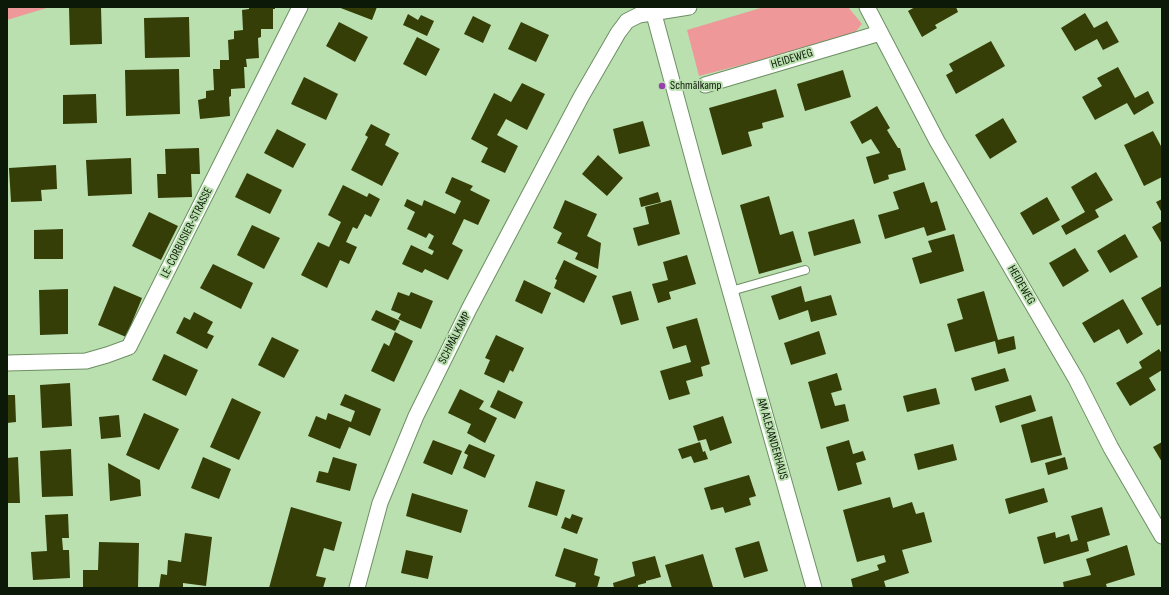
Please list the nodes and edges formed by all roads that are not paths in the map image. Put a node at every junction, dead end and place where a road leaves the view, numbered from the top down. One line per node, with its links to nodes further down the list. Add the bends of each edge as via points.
1 (300, 7): 9 (street, LE-CORBUSIER-STRASSE, via 129,347 86,360)
2 (689, 7): 4 (street)
3 (867, 7): 5 (street, HEIDEWEG)
4 (653, 10): 8 (street, AM ALEXANDERHAUS); 11 (street, SCHMÄLKAMP, via 628,20 618,32 469,309 416,416 380,503)
5 (880, 33): 6 (street, HEIDEWEG); 10 (street, HEIDEWEG, via 936,141 1071,371 1111,448)
6 (705, 85)
7 (804, 270): 8 (lane)
8 (731, 291): 12 (street, AM ALEXANDERHAUS)
9 (7, 363)
10 (1162, 536)
11 (357, 588)
12 (814, 588)

